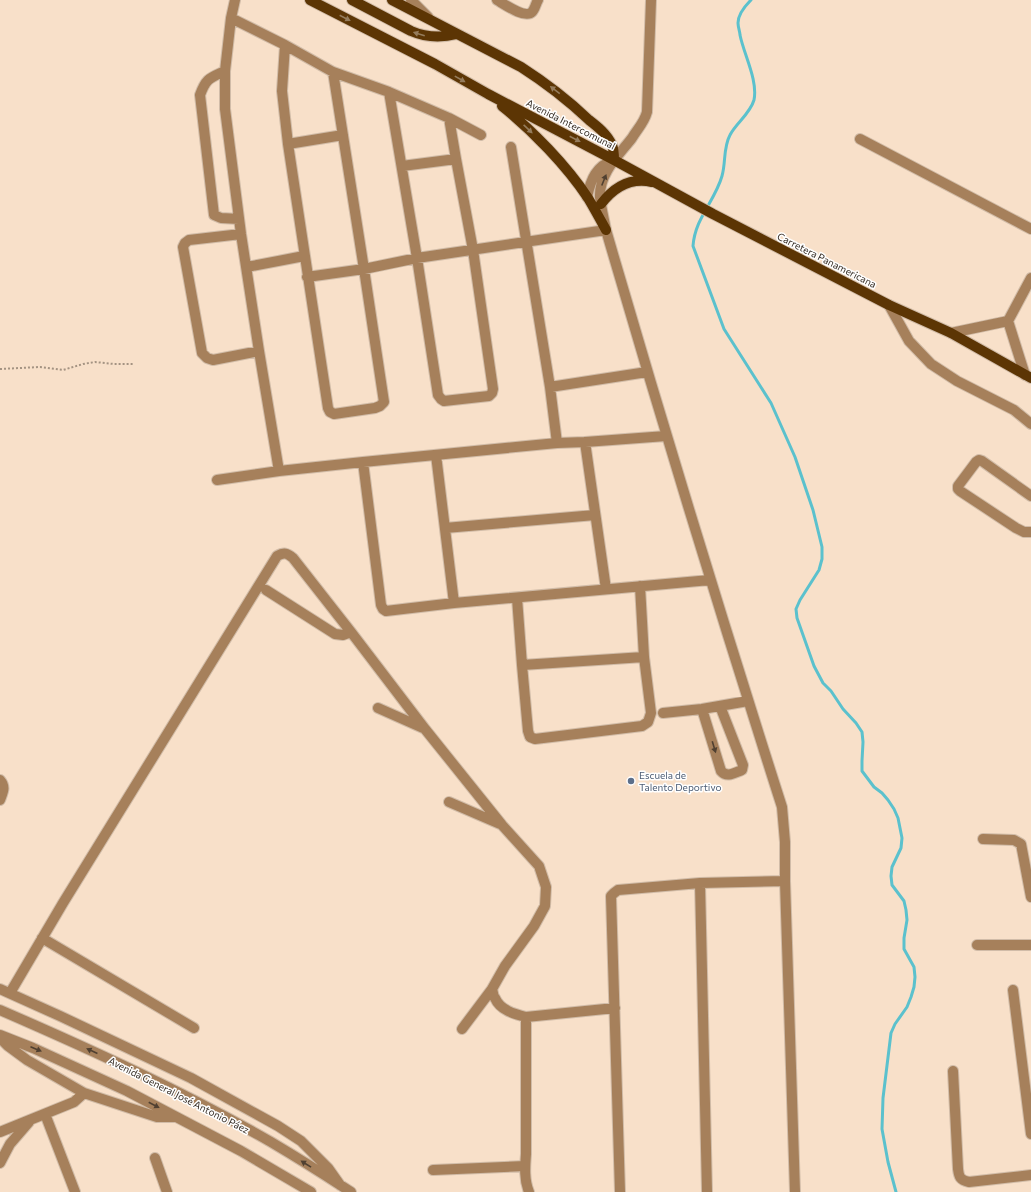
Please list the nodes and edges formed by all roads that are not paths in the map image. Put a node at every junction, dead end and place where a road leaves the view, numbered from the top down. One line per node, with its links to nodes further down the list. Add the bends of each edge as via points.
1 (235, 0): 9 (street)
2 (310, 0): 16 (main road, Avenida Intercomunal, one-way to 16)
3 (352, 0): 11 (main road, one-way to 3, via 448,37 420,35)
4 (392, 0): 10 (main road, Avenida Intercomunal)
5 (411, 0): 10 (street)
6 (497, 0): 7 (street, via 523,14 532,11)
7 (538, 0)
8 (651, 0): 24 (street, via 647,112 644,120)
9 (231, 18): 12 (street); 13 (street)
10 (431, 20): 11 (main road, Avenida Intercomunal)
11 (458, 34): 24 (main road, Avenida Intercomunal, one-way to 11, via 614,149 604,133 558,93 521,67)
12 (285, 44): 14 (street); 21 (street, via 282,91)
13 (225, 71): 29 (street, via 225,109); 29 (street, via 209,79 200,95 214,215)
14 (333, 72): 15 (street); 18 (street)
15 (389, 92): 17 (street); 25 (street)
16 (488, 94): 24 (main road, Avenida Intercomunal, one-way to 24); 27 (main road, one-way to 27, via 530,131)
17 (449, 118): 19 (street); 23 (street)
18 (343, 135): 21 (street); 38 (street)
19 (481, 135)
20 (860, 139): 30 (street)
21 (288, 144): 35 (street)
22 (511, 147): 33 (street)
23 (456, 159): 25 (street); 34 (street)
24 (614, 160): 26 (main road, Carretera Panamericana); 27 (street, via 607,162 599,170 590,184); 28 (street, one-way to 24, via 603,181)
25 (402, 166): 36 (street)
26 (658, 183): 28 (main road, via 636,181 626,184 616,189); 41 (main road, Carretera Panamericana)
27 (587, 197): 31 (main road)
28 (601, 204): 31 (street)
29 (239, 219): 32 (street)
30 (1031, 229)
31 (606, 230): 33 (street); 45 (street)
32 (241, 234): 37 (street); 44 (street, via 189,240 183,247 202,353 212,360)
33 (527, 242): 34 (street); 47 (street)
34 (473, 250): 36 (street); 36 (street, via 493,389 489,396 444,401 438,395)
35 (304, 256): 37 (street); 39 (street)
36 (418, 258): 38 (street)
37 (247, 267): 44 (street)
38 (364, 269): 39 (street); 39 (street, via 384,402 375,408 334,414 328,408)
39 (307, 277)
40 (1031, 278): 42 (street)
41 (889, 305): 43 (main road, Carretera Panamericana); 48 (street, via 909,341 931,364 957,381 1014,410)
42 (1008, 321): 43 (street); 46 (street)
43 (951, 333): 46 (main road, Carretera Panamericana)
44 (259, 351): 54 (street)
45 (647, 372): 47 (street); 49 (street)
46 (1028, 376)
47 (550, 387): 51 (street)
48 (1031, 424)
49 (666, 436): 50 (street); 60 (street)
50 (585, 442): 51 (street); 57 (street)
51 (557, 443): 52 (street)
52 (436, 455): 53 (street); 58 (street)
53 (363, 462): 54 (street); 65 (street, via 383,609 386,611)
54 (279, 471): 55 (street)
55 (218, 480)
56 (1031, 496): 59 (street, via 979,460 958,486 960,491 1016,528)
57 (595, 515): 58 (street); 62 (street)
58 (445, 528): 65 (street)
59 (1031, 532)
60 (710, 580): 61 (street); 69 (street)
61 (640, 586): 62 (street); 67 (street)
62 (606, 589): 64 (street)
63 (266, 590): 66 (street, via 335,634 343,636)
64 (517, 598): 65 (street); 68 (street)
65 (454, 603)
66 (352, 632): 74 (street); 83 (street, via 293,558 282,553 277,556)
67 (644, 657): 68 (street); 68 (street, via 651,713 648,722 642,726 535,739 530,737 528,732)
68 (522, 665)
69 (748, 701): 70 (street); 80 (street, via 782,807)
70 (720, 706): 72 (street); 72 (street, one-way to 70, via 721,771 728,775 742,770 743,765)
71 (378, 708): 74 (street)
72 (702, 709): 73 (street)
73 (663, 713)
74 (425, 729): 78 (street)
75 (0, 780): 76 (street, via 5,789)
76 (0, 800)
77 (449, 802): 78 (street)
78 (502, 825): 87 (street, via 539,866 546,887 545,906)
79 (983, 840): 82 (street, via 1014,840 1021,844)
80 (785, 881): 81 (street); 116 (street)
81 (700, 883): 90 (street, via 618,890 611,896); 115 (street)
82 (1031, 897)
83 (42, 938): 89 (street); 93 (street)
84 (977, 945): 85 (street)
85 (1031, 945)
86 (0, 989): 89 (street)
87 (492, 989): 92 (street, via 495,999 502,1007 513,1014); 94 (street)
88 (1013, 990): 102 (street)
89 (10, 993): 108 (street, via 191,1078 278,1126 301,1141 328,1168)
90 (615, 1008): 92 (street); 114 (street)
91 (0, 1010): 108 (street, Avenida General José Antonio Páez, one-way to 91, via 271,1142 152,1079)
92 (526, 1017): 105 (street)
93 (194, 1028)
94 (462, 1029)
95 (0, 1036): 97 (street, via 8,1046 27,1060); 99 (street, Avenida General José Antonio Páez, one-way to 99, via 91,1074)
96 (953, 1071): 107 (street, via 959,1176 969,1182)
97 (84, 1093): 98 (street, via 74,1102); 99 (street, via 157,1117)
98 (45, 1114): 100 (street); 109 (street)
99 (176, 1117): 111 (street, Avenida General José Antonio Páez)
100 (30, 1120): 101 (street); 104 (street, via 10,1144)
101 (0, 1132)
102 (1031, 1134)
103 (155, 1158): 110 (street)
104 (0, 1163)
105 (525, 1166): 106 (street); 113 (street)
106 (433, 1170)
107 (1031, 1175)
108 (340, 1185): 112 (street, Avenida General José Antonio Páez)
109 (75, 1192)
110 (167, 1192)
111 (311, 1192)
112 (351, 1192)
113 (529, 1192)
114 (620, 1192)
115 (707, 1192)
116 (795, 1192)

